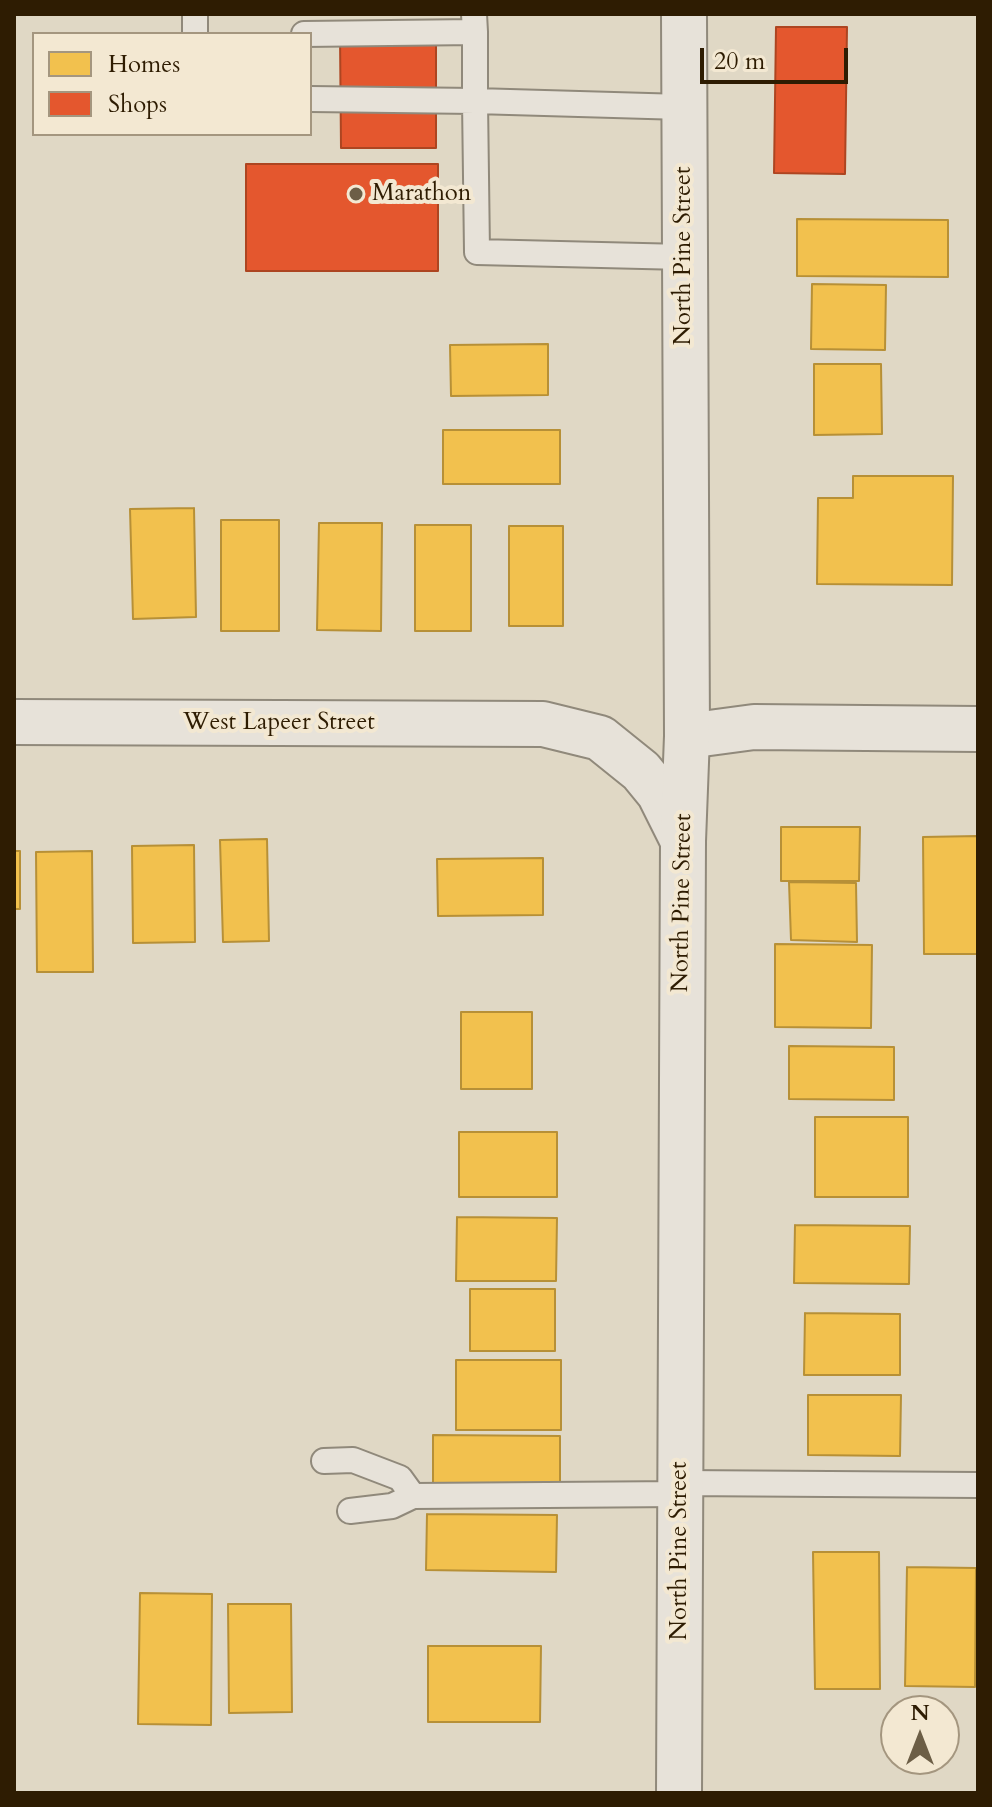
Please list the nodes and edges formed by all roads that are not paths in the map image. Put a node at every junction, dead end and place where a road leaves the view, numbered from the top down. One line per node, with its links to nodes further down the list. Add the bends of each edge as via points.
1 (684, 14): 6 (street, North Pine Street)
2 (475, 23): 3 (lane); 5 (lane)
3 (312, 33)
4 (312, 99): 5 (lane)
5 (475, 101): 6 (lane); 7 (lane, via 477,252)
6 (683, 107): 7 (street, North Pine Street)
7 (684, 257): 10 (street, North Pine Street)
8 (14, 722): 11 (street, West Lapeer Street, via 543,724 600,738 641,771 659,793)
9 (978, 729): 10 (street, via 754,727)
10 (687, 736): 11 (street, North Pine Street)
11 (683, 841): 14 (street, North Pine Street)
12 (324, 1461): 15 (lane, via 353,1460 400,1478)
13 (978, 1485): 14 (lane)
14 (680, 1489): 15 (lane); 17 (street, North Pine Street)
15 (413, 1496): 16 (lane, via 392,1506)
16 (350, 1511)
17 (679, 1793)

